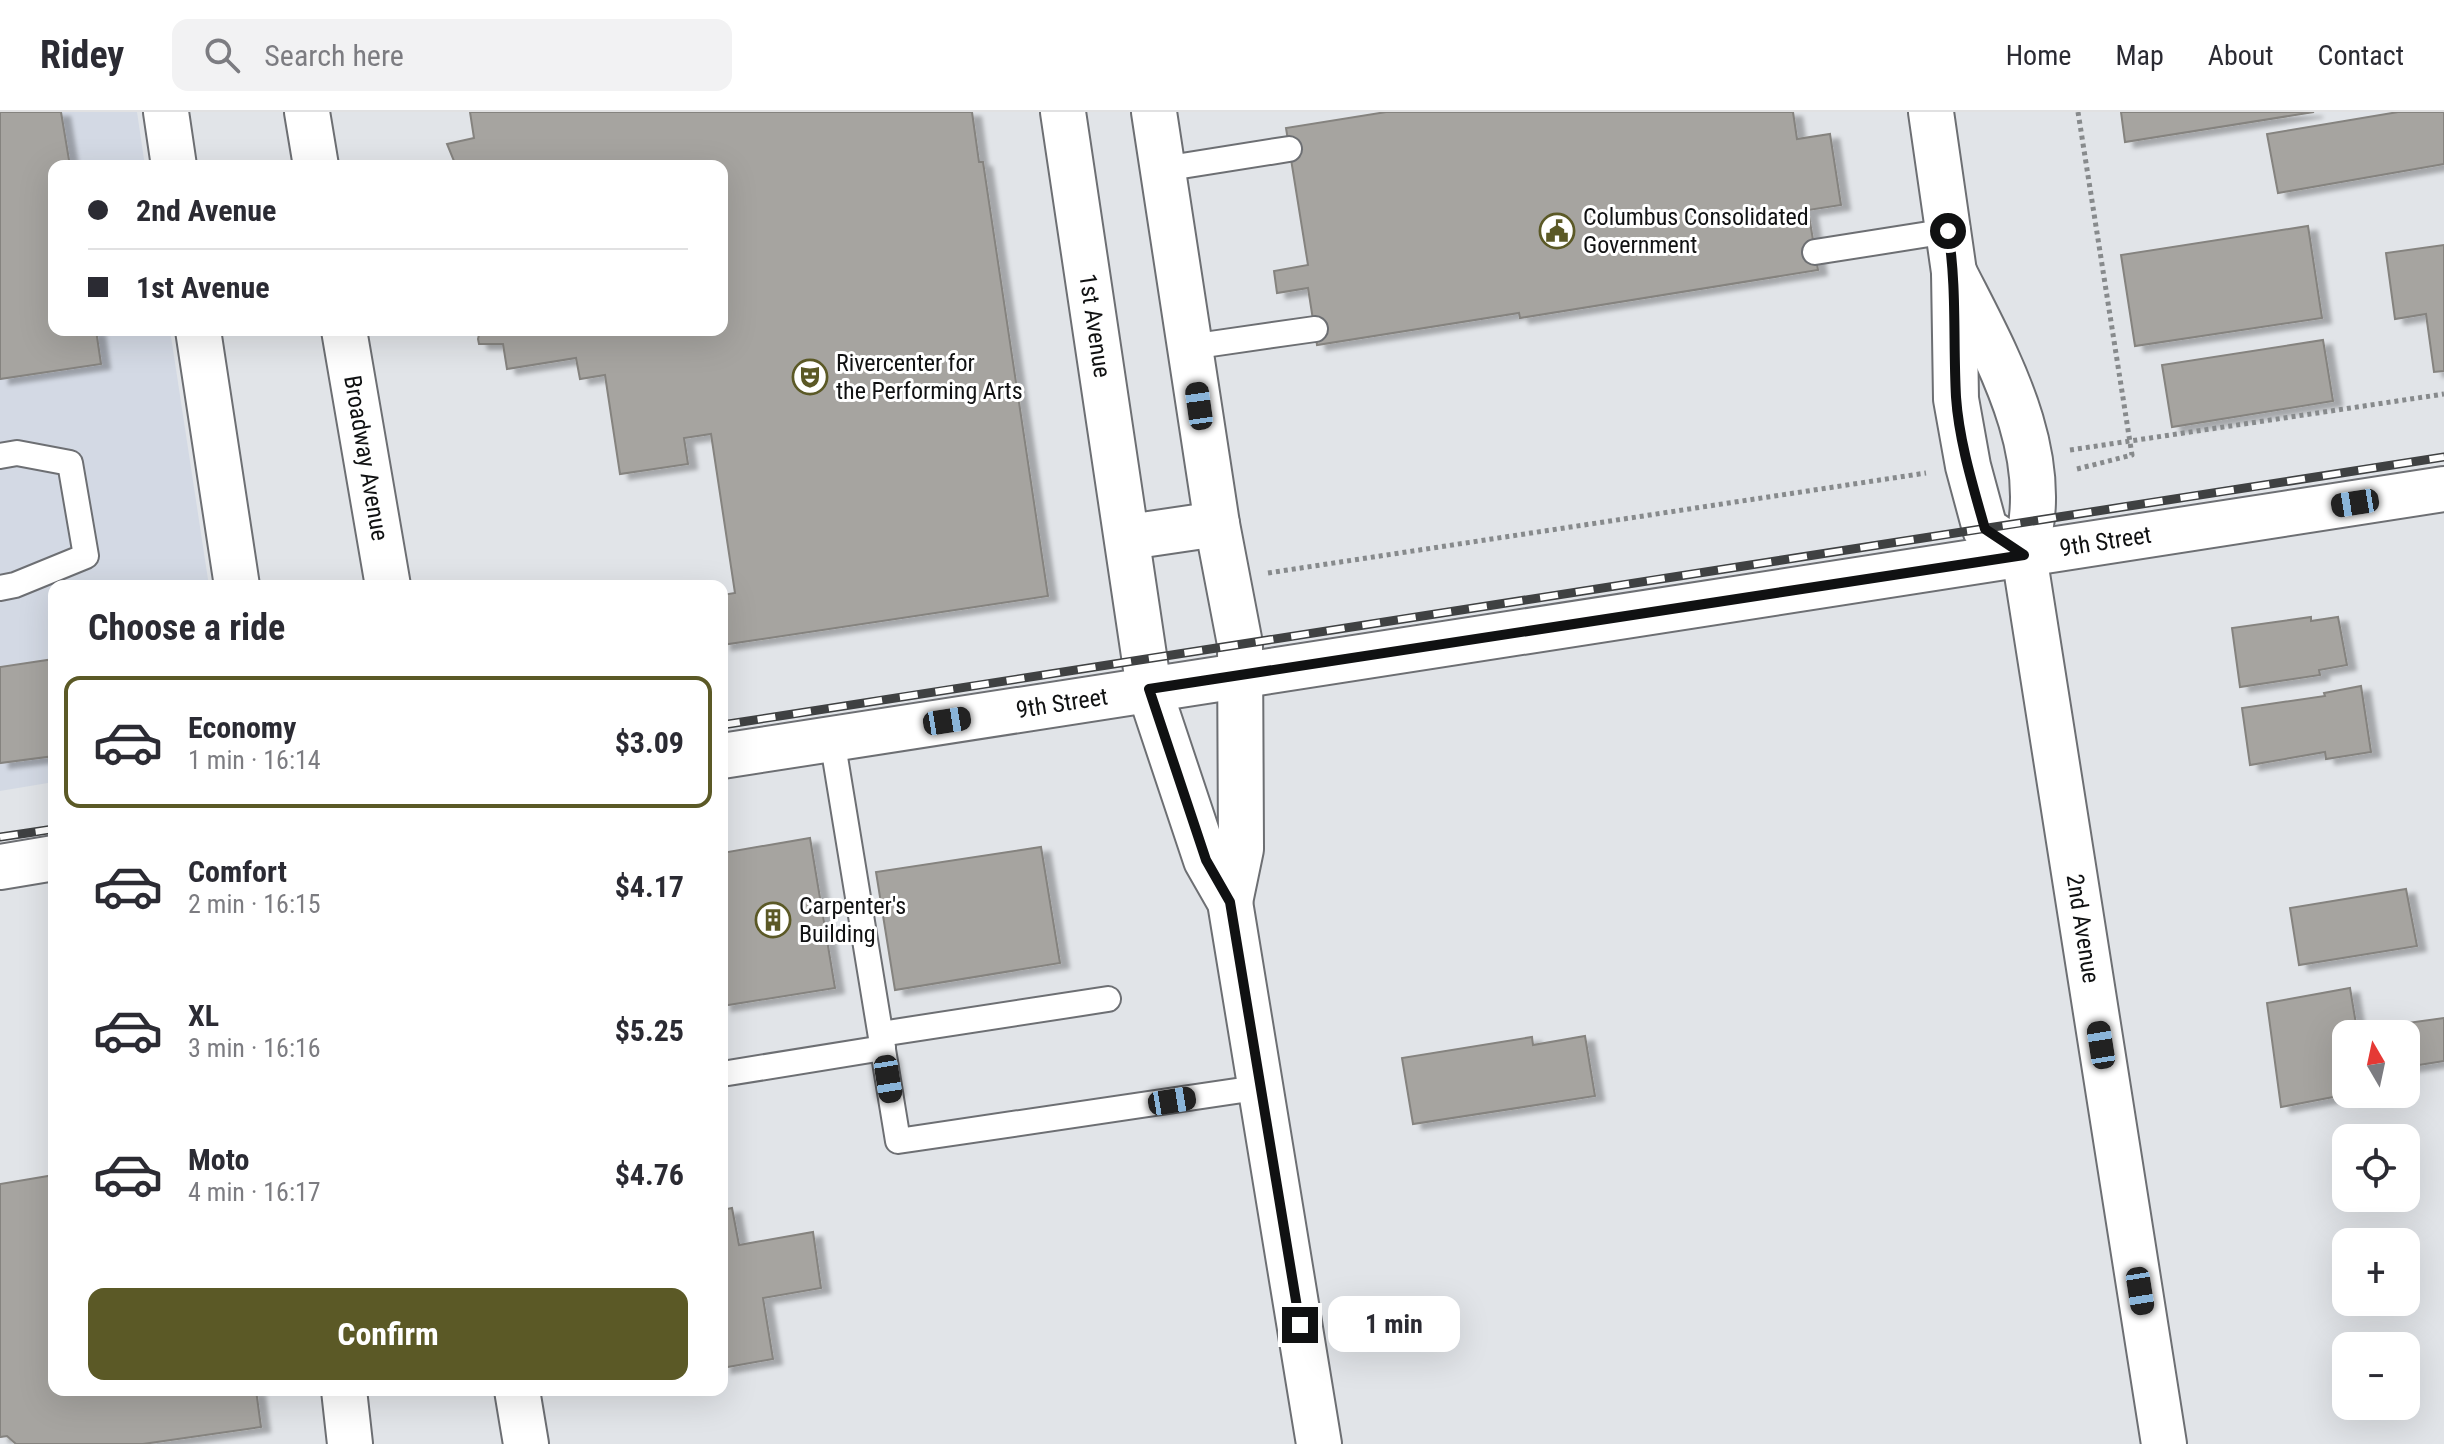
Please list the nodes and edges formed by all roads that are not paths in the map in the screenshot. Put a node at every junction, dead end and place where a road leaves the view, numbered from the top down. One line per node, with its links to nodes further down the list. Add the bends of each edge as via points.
1 (166, 112): 7 (street)
2 (307, 112): 8 (street)
3 (1063, 112): 19 (street, 1st Avenue)
4 (1154, 112): 9 (street, 1st Avenue)
5 (1931, 112): 11 (street, 2nd Avenue)
6 (1289, 149): 9 (lane)
7 (173, 160)
8 (315, 160)
9 (1163, 169): 15 (street, 1st Avenue)
10 (1815, 252): 11 (lane)
11 (1951, 252): 20 (street, 2nd Avenue, via 2011,386 2035,522); 20 (street, 2nd Avenue, via 1956,399 1968,466 1985,529)
12 (1315, 329): 15 (lane)
13 (199, 336): 21 (street)
14 (345, 336): 22 (street, Broadway Avenue)
15 (1190, 347): 18 (street, 1st Avenue)
16 (0, 456): 23 (lane, via 17,453 70,463 86,556)
17 (2444, 489): 20 (street, 9th Street)
18 (1217, 524): 19 (street); 24 (street, 1st Avenue)
19 (1129, 537): 25 (street, 1st Avenue)
20 (2024, 555): 24 (street, 9th Street); 40 (street, 2nd Avenue)
21 (236, 580)
22 (379, 580)
23 (0, 588)
24 (1242, 676): 25 (street, 9th Street); 30 (street, 1st Avenue, via 1241,849)
25 (1149, 689): 26 (street, 9th Street); 30 (street, 1st Avenue, via 1206,860)
26 (832, 739): 27 (street, 9th Street); 32 (lane)
27 (728, 755)
28 (48, 859): 29 (street)
29 (0, 867)
30 (1230, 902): 34 (street, 1st Avenue)
31 (1108, 999): 32 (lane)
32 (882, 1041): 33 (lane); 34 (lane, via 898,1141)
33 (728, 1073)
34 (1263, 1087): 39 (street, 1st Avenue)
35 (345, 1396): 37 (street)
36 (518, 1396): 38 (street)
37 (350, 1444)
38 (526, 1444)
39 (1319, 1444)
40 (2164, 1444)

